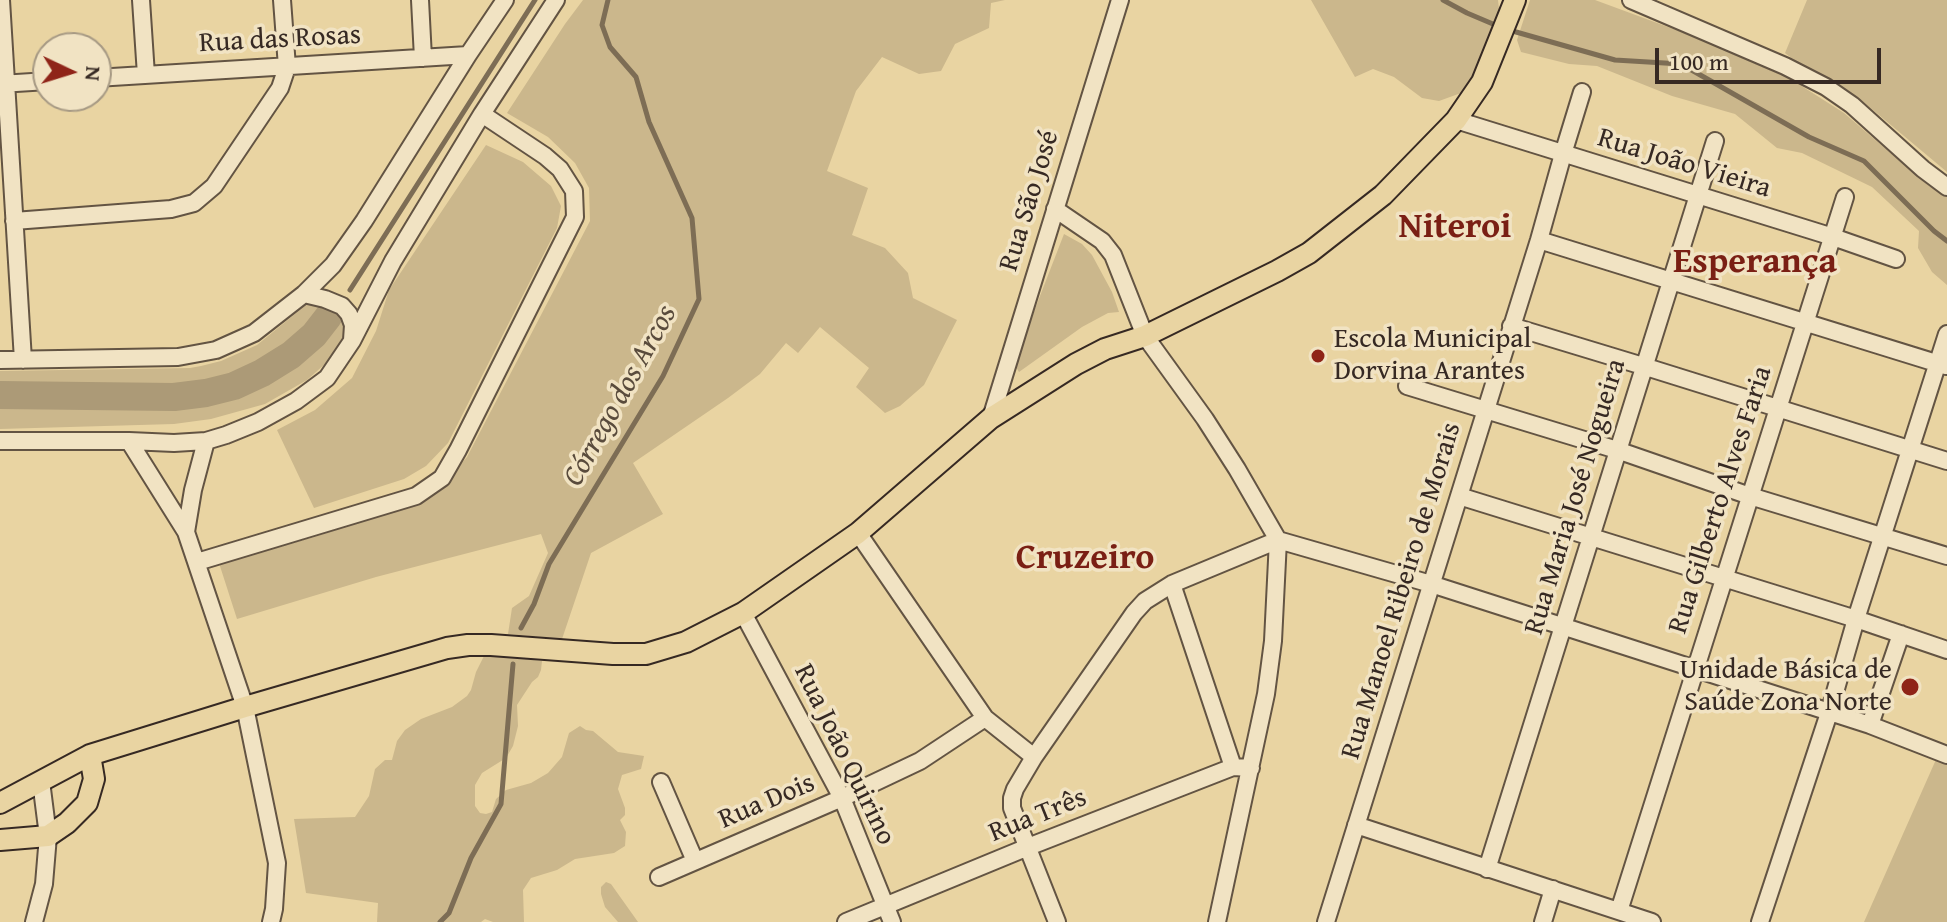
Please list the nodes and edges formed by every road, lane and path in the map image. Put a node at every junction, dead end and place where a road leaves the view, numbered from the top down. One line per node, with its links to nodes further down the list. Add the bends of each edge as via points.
1 (1, 0): 16 (street)
2 (141, 0): 13 (street)
3 (282, 0): 12 (street)
4 (420, 0): 11 (street)
5 (505, 0): 10 (street)
6 (556, 0): 18 (street)
7 (1120, 0): 25 (street, Rua São José)
8 (1631, 0): 22 (street, via 1826,87)
9 (1509, 9): 19 (main road, via 1492,59)
10 (468, 55): 11 (street, Rua das Rosas); 31 (street, via 364,221)
11 (423, 58): 12 (street, Rua das Rosas)
12 (287, 67): 13 (street, Rua das Rosas); 26 (street, via 280,88 214,186 194,203)
13 (146, 75): 14 (street, Rua das Rosas)
14 (112, 77)
15 (32, 82): 16 (street)
16 (3, 83): 26 (street)
17 (1582, 92): 21 (street, Rua Manoel Ribeiro de Morais)
18 (482, 114): 36 (street, via 393,261); 59 (street, via 560,169 574,191 575,217 442,478 416,496)
19 (1456, 120): 21 (street, Rua João Vieira); 35 (main road, via 1383,195 1309,253)
20 (1715, 141): 23 (street, Rua Maria José Nogueira)
21 (1563, 154): 23 (street, Rua João Vieira); 28 (street, Rua Manoel Ribeiro de Morais)
22 (1947, 187)
23 (1698, 195): 27 (street, Rua João Vieira); 30 (street, Rua Maria José Nogueira)
24 (1845, 197): 27 (street, Rua Gilberto Alves Faria)
25 (1055, 209): 35 (street, via 1102,241 1113,255); 44 (street, Rua São José)
26 (14, 221): 38 (street)
27 (1833, 237): 29 (street, Rua João Vieira); 32 (street, Rua Gilberto Alves Faria)
28 (1539, 240): 30 (street); 33 (street, Rua Manoel Ribeiro de Morais)
29 (1896, 259)
30 (1671, 280): 32 (street); 40 (street, Rua Maria José Nogueira)
31 (304, 294): 36 (street, via 342,306 353,325); 38 (street, via 254,333 216,350 178,357)
32 (1806, 322): 39 (street); 42 (street, Rua Gilberto Alves Faria)
33 (1511, 326): 40 (street); 43 (street, Rua Manoel Ribeiro de Morais)
34 (1947, 334): 39 (street)
35 (1145, 336): 44 (main road, via 1076,364); 57 (street, via 1205,419)
36 (352, 341): 47 (street, via 327,378 296,401)
37 (0, 360): 38 (street)
38 (23, 360)
39 (1942, 365): 48 (street)
40 (1643, 366): 42 (street); 49 (street, Rua Maria José Nogueira)
41 (1407, 386): 43 (street)
42 (1778, 409): 48 (street); 52 (street, Rua Gilberto Alves Faria)
43 (1486, 410): 49 (street); 51 (street, Rua Manoel Ribeiro de Morais)
44 (991, 418): 54 (main road)
45 (0, 441): 46 (street)
46 (129, 441): 47 (street); 53 (street)
47 (206, 441): 53 (street)
48 (1910, 449): 50 (street); 55 (street)
49 (1617, 450): 52 (street); 56 (street, Rua Maria José Nogueira)
50 (1947, 461)
51 (1459, 496): 56 (street); 62 (street, Rua Manoel Ribeiro de Morais)
52 (1750, 496): 55 (street); 60 (street, Rua Gilberto Alves Faria)
53 (186, 532): 59 (street)
54 (858, 533): 63 (main road); 71 (street)
55 (1883, 535): 58 (street); 64 (street)
56 (1590, 538): 60 (street); 65 (street, Rua Maria José Nogueira)
57 (1278, 540): 61 (street); 62 (street); 77 (street, via 1273,641)
58 (1947, 556)
59 (197, 562): 69 (street)
60 (1725, 578): 64 (street); 68 (street, Rua Gilberto Alves Faria)
61 (1172, 584): 75 (street, via 1134,613); 76 (street)
62 (1431, 584): 65 (street); 82 (street, Rua Manoel Ribeiro de Morais)
63 (743, 613): 69 (main road, via 686,642 646,654 468,645); 80 (street, Rua João Quirino)
64 (1856, 619): 66 (street); 70 (street)
65 (1563, 626): 68 (street); 87 (street, Rua Maria José Nogueira)
66 (1901, 634): 67 (street); 72 (street)
67 (1947, 650)
68 (1694, 669): 70 (street); 91 (street, Rua Gilberto Alves Faria)
69 (245, 707): 73 (main road); 93 (street, via 277,863)
70 (1829, 713): 72 (street); 101 (street)
71 (985, 718): 75 (street); 80 (street, Rua Dois, via 920,761)
72 (1870, 725): 74 (street)
73 (90, 755): 78 (main road); 83 (main road, via 94,779 87,803)
74 (1947, 755)
75 (1034, 757): 85 (street, via 1012,798)
76 (1233, 767): 77 (street, Rua Três); 85 (street, Rua Três)
77 (1251, 768): 97 (street)
78 (41, 781): 81 (main road); 83 (street)
79 (661, 782): 86 (street, Rua Dois)
80 (842, 798): 86 (street, Rua Dois); 90 (street, Rua João Quirino)
81 (0, 803)
82 (1356, 825): 87 (street); 98 (street, Rua Manoel Ribeiro de Morais)
83 (48, 836): 84 (main road); 92 (street)
84 (0, 840)
85 (1028, 847): 90 (street, Rua Três); 96 (street)
86 (695, 861): 88 (street, Rua Dois)
87 (1487, 869): 89 (street)
88 (659, 877)
89 (1553, 889): 91 (street); 99 (street)
90 (885, 905): 94 (street, Rua Três); 95 (street, Rua João Quirino)
91 (1619, 911): 100 (street)
92 (34, 922)
93 (271, 922)
94 (846, 922)
95 (892, 922)
96 (1057, 922)
97 (1217, 922)
98 (1326, 922)
99 (1543, 922)
100 (1652, 922)
101 (1760, 922)

